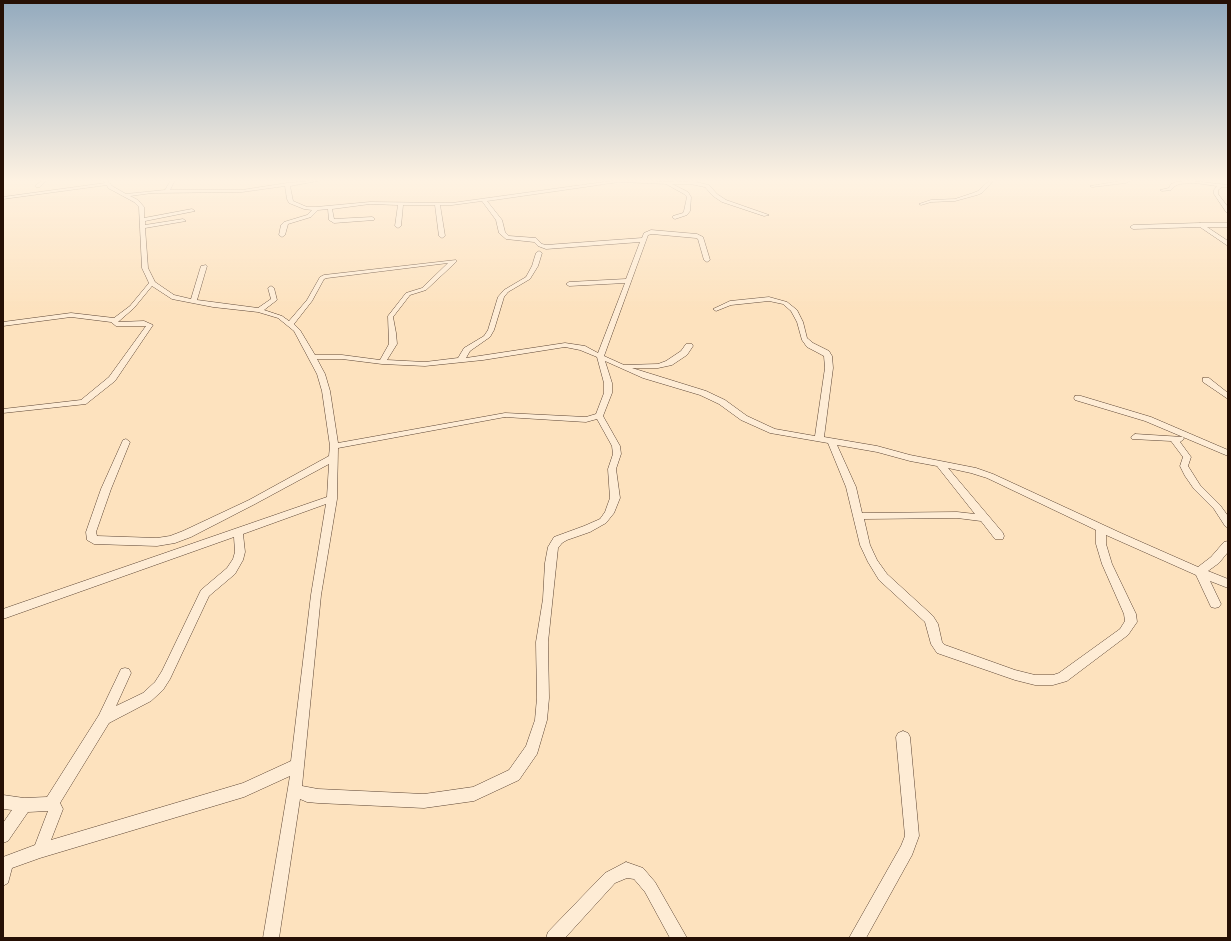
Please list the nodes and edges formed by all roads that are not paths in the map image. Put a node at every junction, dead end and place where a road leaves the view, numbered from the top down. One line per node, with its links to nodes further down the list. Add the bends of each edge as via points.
1 (142, 224): 16 (street, via 145,268)
2 (285, 224): 8 (street)
3 (440, 224): 9 (street)
4 (500, 224): 10 (street, via 502,233 508,238 536,240 546,247)
5 (1200, 225): 6 (street); 7 (street); 11 (street)
6 (1228, 225)
7 (1133, 228)
8 (282, 236)
9 (442, 236)
10 (643, 240): 13 (street, via 646,234 651,232 694,235 701,238); 15 (street)
11 (1228, 244)
12 (539, 253): 28 (street, via 528,278 506,291 501,297 487,337 467,350)
13 (707, 260)
14 (204, 266): 19 (street)
15 (628, 281): 17 (street); 27 (street)
16 (152, 283): 19 (street, via 172,297); 22 (street, via 132,307)
17 (569, 284)
18 (271, 288): 21 (street, via 274,300)
19 (193, 302): 21 (street)
20 (716, 309): 38 (street, via 730,303 769,299 786,303 794,310 804,339 828,356 829,368)
21 (259, 310): 24 (street, via 280,316)
22 (115, 321): 23 (street, via 71,315); 34 (street, via 116,324 150,325 120,369 97,392 83,402)
23 (3, 324)
24 (290, 324): 26 (street, via 297,330); 29 (street, via 326,276 454,261 424,289 408,294 390,317 393,344)
25 (689, 346): 30 (street, via 677,359 658,366)
26 (313, 357): 29 (street); 42 (street, via 326,391)
27 (600, 357): 28 (street, via 582,348 565,345); 30 (street); 35 (street, via 608,383 608,393)
28 (460, 361): 29 (street, via 425,364)
29 (382, 362)
30 (618, 365): 38 (street, via 703,393 722,402 744,418 773,431)
31 (1206, 380): 32 (street)
32 (1228, 397)
33 (1078, 398): 37 (street, via 1148,419)
34 (3, 411)
35 (599, 416): 42 (street, via 586,420 505,415); 62 (street, via 616,446 617,454 612,468 614,498 609,513 602,521 587,530 563,537 553,547 542,642 541,720 532,749 514,775 474,794 424,802 307,795)
36 (1136, 437): 39 (street)
37 (1192, 438): 39 (street); 43 (street)
38 (819, 439): 40 (street)
39 (1174, 439): 49 (street, via 1187,457 1184,466 1188,474 1217,507)
40 (831, 441): 45 (street); 47 (street, via 851,487)
41 (126, 442): 44 (street, via 91,532 90,537 94,540 171,540 252,502)
42 (334, 446): 44 (street)
43 (1228, 453)
44 (334, 457): 46 (street)
45 (939, 463): 48 (street); 50 (street, via 973,470 1001,480)
46 (332, 499): 51 (street); 61 (street, via 316,595)
47 (858, 516): 48 (street, via 957,515); 50 (street, via 864,545 873,562 883,577 929,619 937,644 941,648 1035,680 1063,677 1124,632 1131,622 1130,614 1107,564 1101,544)
48 (984, 518): 52 (street)
49 (1228, 524)
50 (1101, 528): 54 (street)
51 (238, 532): 57 (street); 59 (street, via 238,560 231,571 205,593 159,686 147,697)
52 (999, 536)
53 (1228, 545): 54 (street, via 1215,560)
54 (1200, 571): 55 (street); 56 (street)
55 (1228, 584)
56 (1216, 604)
57 (3, 614)
58 (125, 673): 59 (street)
59 (104, 719): 64 (street)
60 (903, 737): 72 (street, via 912,836 907,850)
61 (298, 765): 62 (street); 67 (street, via 244,790)
62 (296, 790): 69 (street)
63 (3, 802): 65 (street)
64 (51, 804): 65 (street); 67 (street, via 56,809)
65 (24, 805): 66 (street)
66 (3, 836)
67 (40, 851): 68 (street)
68 (4, 869)
69 (271, 938)
70 (554, 938): 71 (street, via 610,878 626,870 638,873 650,887)
71 (679, 938)
72 (857, 938)

